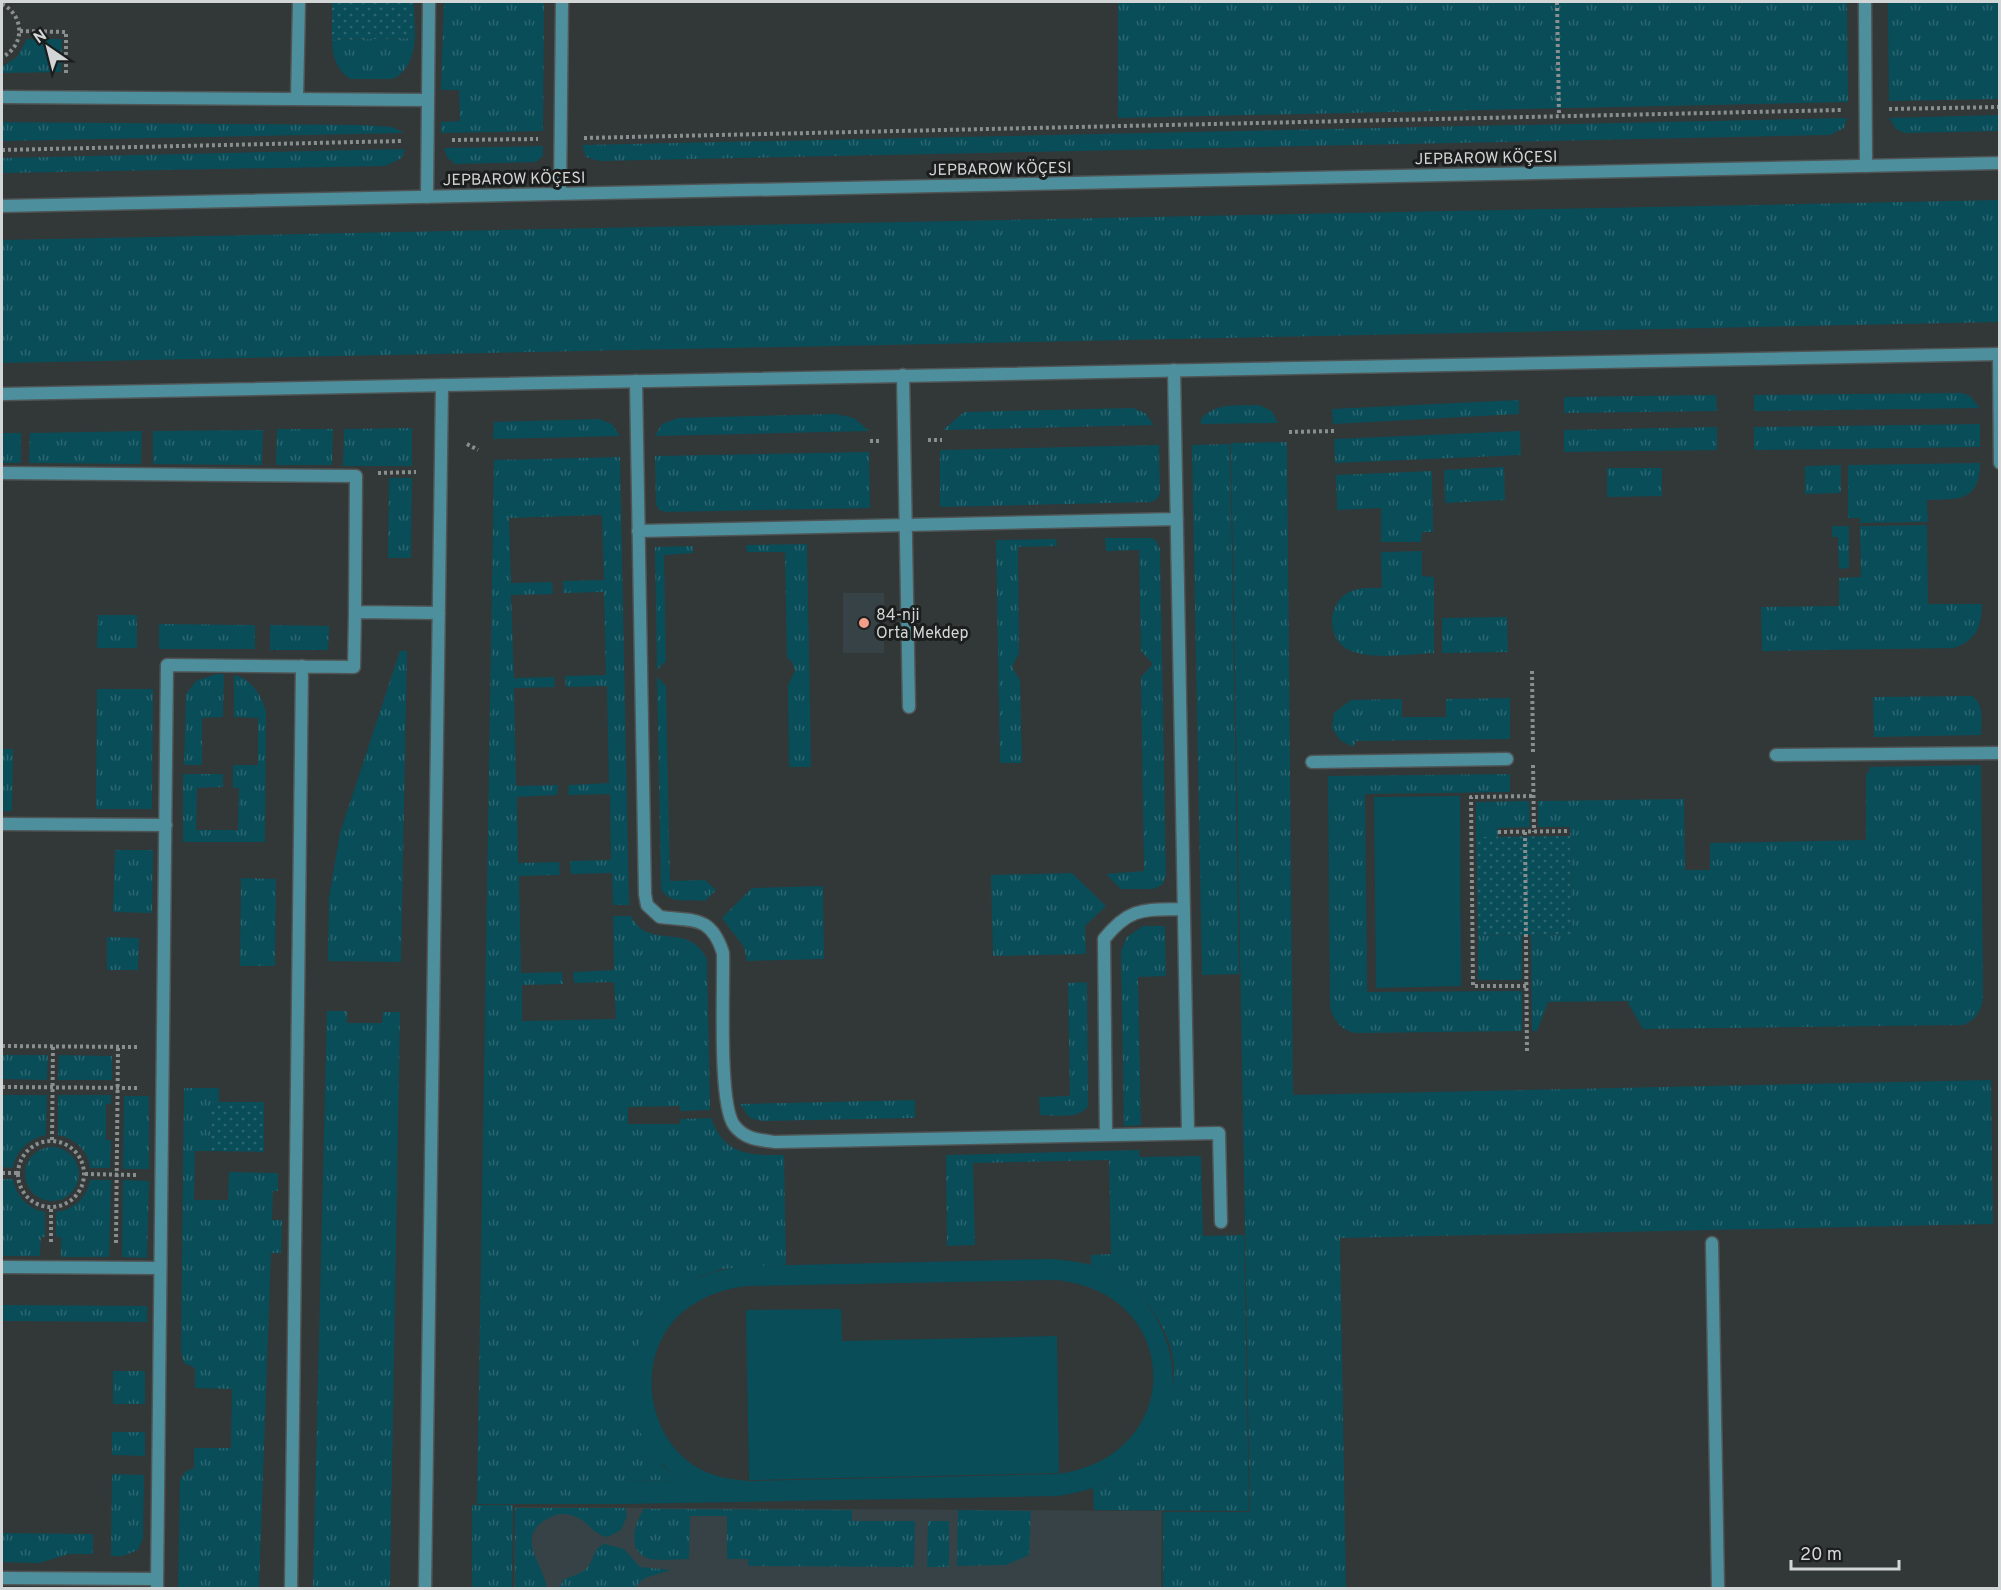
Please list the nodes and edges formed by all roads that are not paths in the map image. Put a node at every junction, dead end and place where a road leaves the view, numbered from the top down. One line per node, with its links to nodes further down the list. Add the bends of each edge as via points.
1 (299, 2): 6 (street)
2 (429, 2): 7 (street)
3 (562, 2): 10 (street)
4 (1865, 2): 9 (street)
5 (2, 97): 6 (street)
6 (297, 99): 7 (street)
7 (428, 100): 11 (street)
8 (2000, 163): 9 (street, JEPBAROW KÖÇESI)
9 (1866, 166): 10 (street, JEPBAROW KÖÇESI)
10 (560, 194): 11 (street, JEPBAROW KÖÇESI)
11 (427, 196): 12 (street, JEPBAROW KÖÇESI)
12 (2, 206)
13 (1999, 354): 14 (street); 19 (street)
14 (1174, 370): 15 (street); 21 (street)
15 (903, 375): 16 (street); 22 (street)
16 (636, 381): 17 (street); 23 (street)
17 (442, 385): 18 (street); 25 (street)
18 (2, 394)
19 (2000, 463)
20 (2, 473): 24 (street, via 357,476)
21 (1177, 519): 22 (street); 34 (street)
22 (906, 525): 23 (street); 27 (street)
23 (638, 531): 36 (street, via 645,894 647,905 660,917 701,922 719,941 723,953 726,1102 734,1126 754,1140 775,1142)
24 (355, 612): 25 (street); 26 (street, via 354,667)
25 (439, 613): 44 (street)
26 (302, 666): 33 (street, via 167,665); 43 (street)
27 (909, 706)
28 (2000, 753): 29 (street)
29 (1776, 755)
30 (1507, 759): 31 (street)
31 (1312, 762)
32 (2, 824): 33 (street)
33 (166, 825): 40 (street)
34 (1184, 909): 35 (street); 36 (street, via 1133,912 1124,916 1104,939)
35 (1188, 1133): 36 (street); 37 (street, via 1219,1133)
36 (1106, 1135)
37 (1221, 1222)
38 (1712, 1243): 45 (street)
39 (2, 1267): 40 (street)
40 (160, 1268): 42 (street)
41 (2, 1578): 42 (street)
42 (157, 1584)
43 (291, 1588)
44 (425, 1588)
45 (1718, 1588)

